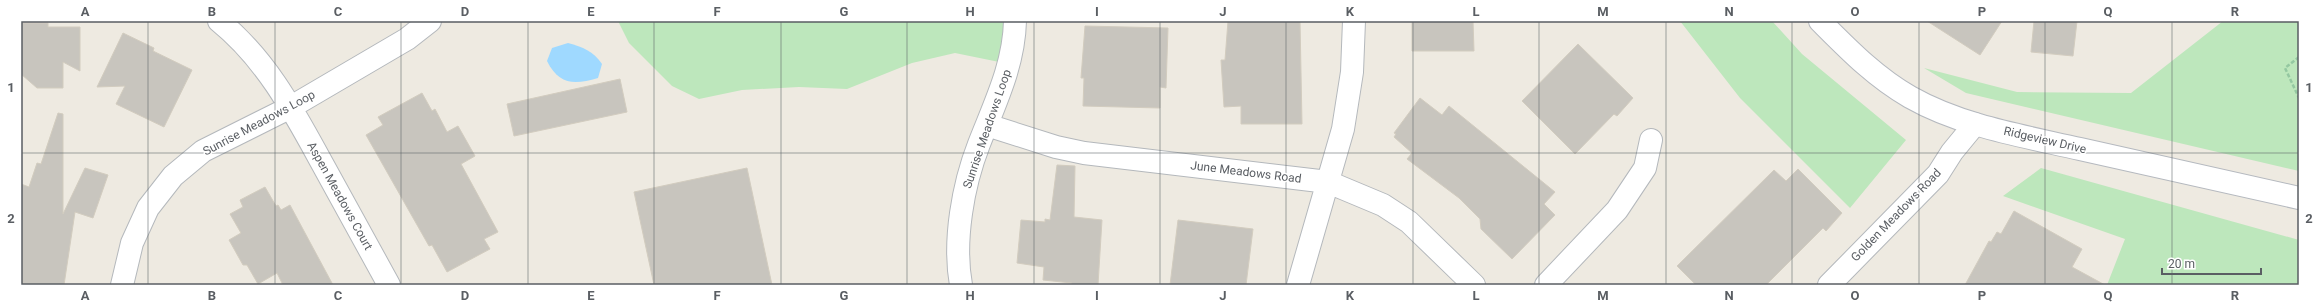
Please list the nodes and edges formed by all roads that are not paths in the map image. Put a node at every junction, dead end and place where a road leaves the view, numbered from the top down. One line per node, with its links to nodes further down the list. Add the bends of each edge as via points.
1 (219, 21): 6 (street, Aspen Meadows Court, via 239,37 269,71)
2 (430, 21): 6 (street, Sunrise Meadows Loop, via 407,39)
3 (1015, 21): 8 (street, Sunrise Meadows Loop, via 1015,33 1005,80)
4 (1354, 21): 10 (street, via 1352,72 1343,129)
5 (1820, 21): 7 (street, Ridgeview Drive, via 1860,61 1884,80 1910,97)
6 (292, 107): 12 (street, Sunrise Meadows Loop, via 203,151 173,176 148,208 132,243); 13 (street, Aspen Meadows Court)
7 (1975, 124): 11 (street, Ridgeview Drive); 18 (street, Golden Meadows Road, via 1938,174)
8 (988, 125): 10 (street, June Meadows Road, via 1056,147 1084,153); 14 (street, Sunrise Meadows Loop, via 979,144 966,186 959,233)
9 (1651, 140): 17 (street, via 1645,168 1617,210)
10 (1328, 182): 15 (street); 16 (street, June Meadows Road, via 1383,205 1409,222)
11 (2299, 198)
12 (122, 285)
13 (389, 285)
14 (961, 285)
15 (1298, 285)
16 (1474, 285)
17 (1546, 285)
18 (1829, 285)

